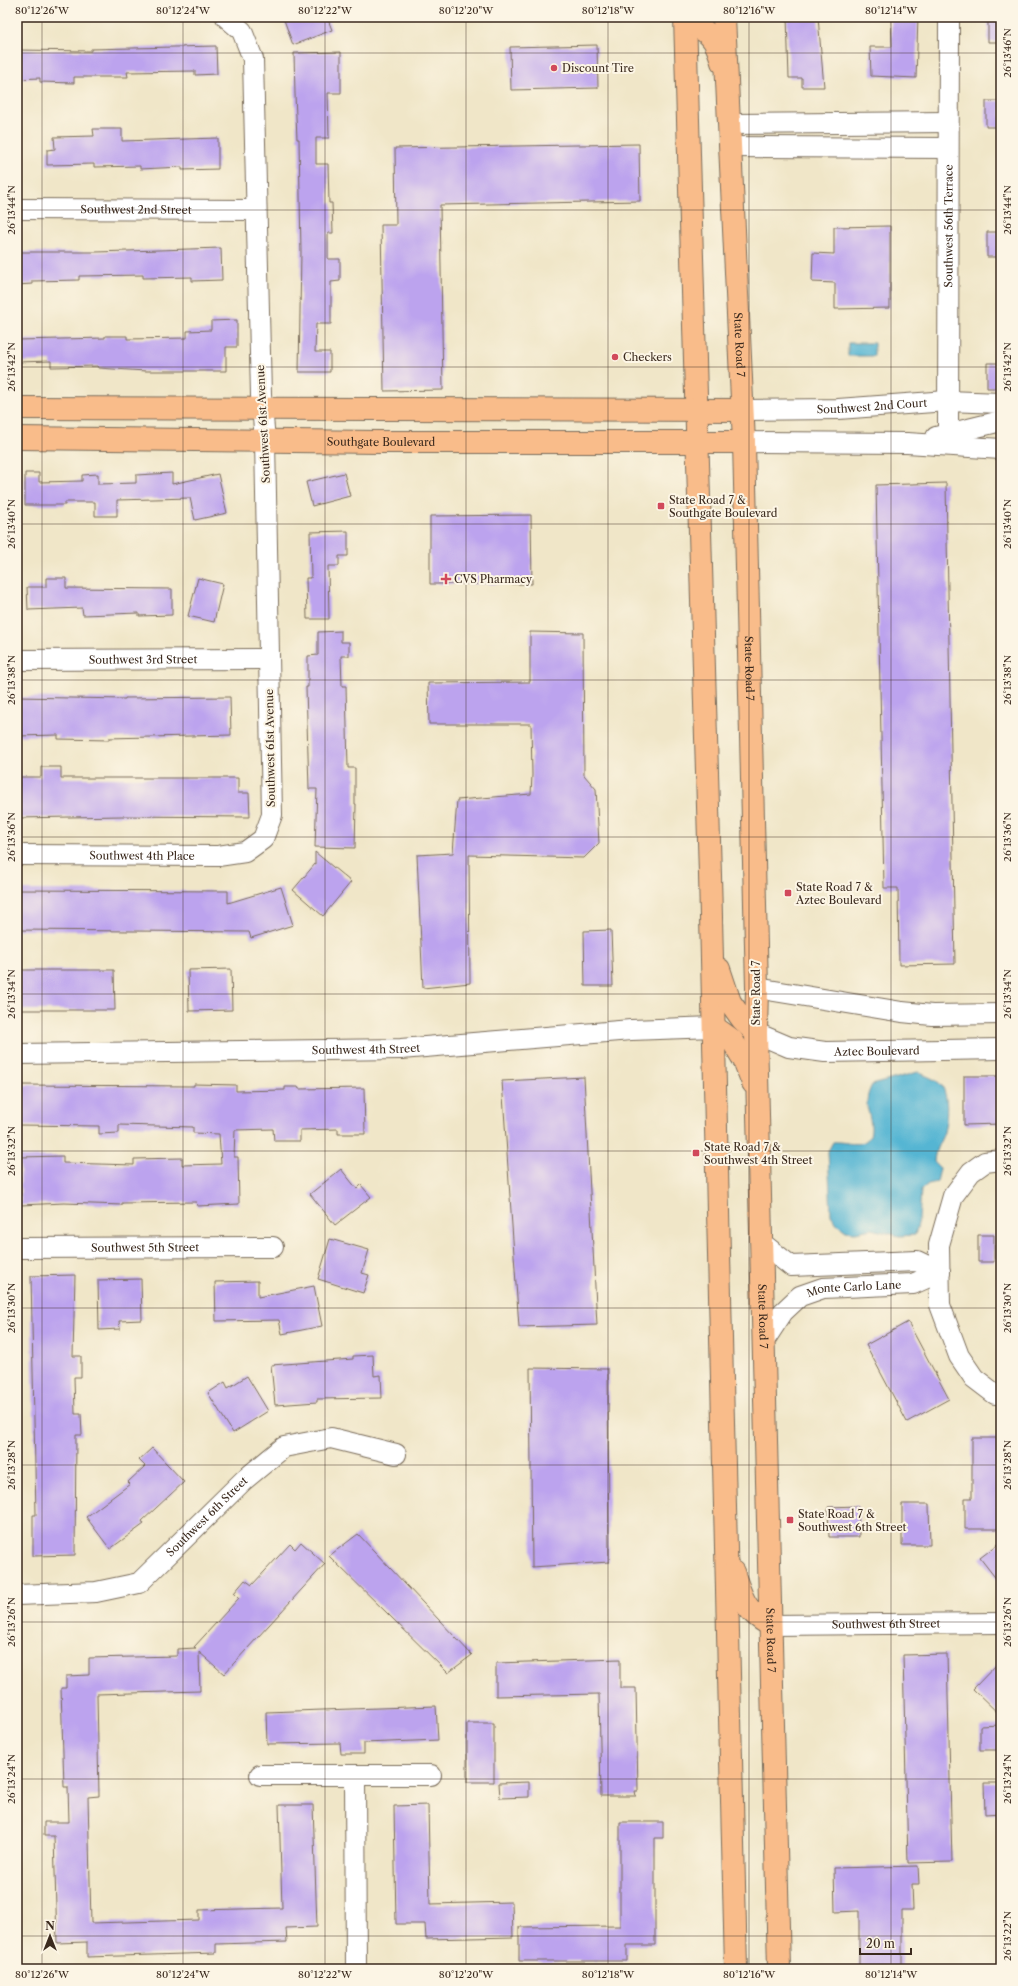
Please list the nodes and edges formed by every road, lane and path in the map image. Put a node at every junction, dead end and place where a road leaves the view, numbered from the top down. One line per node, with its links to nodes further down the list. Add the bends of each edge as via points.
1 (226, 17): 11 (street, Southwest 61st Avenue, via 242,31 253,59)
2 (724, 17): 5 (main road, State Road 7)
3 (949, 17): 6 (street, Southwest 56th Terrace)
4 (685, 19): 5 (main road, via 703,29 718,45); 16 (main road)
5 (727, 87): 7 (main road, State Road 7)
6 (948, 122): 7 (street); 9 (street, Southwest 56th Terrace)
7 (729, 124): 8 (main road, State Road 7)
8 (730, 147): 9 (street); 17 (main road, State Road 7)
9 (948, 148): 12 (street, Southwest 56th Terrace)
10 (17, 209): 11 (street, Southwest 2nd Street)
11 (255, 210): 15 (street, Southwest 61st Avenue)
12 (947, 401): 13 (street, Southwest 2nd Court); 17 (street, Southwest 2nd Court, via 838,409); 19 (street, Southwest 56th Terrace)
13 (1001, 403)
14 (17, 408): 15 (main road)
15 (261, 408): 16 (main road); 21 (street, Southwest 61st Avenue)
16 (697, 410): 17 (main road); 22 (main road)
17 (742, 410): 23 (main road, State Road 7)
18 (1001, 421): 19 (street)
19 (948, 435): 24 (street)
20 (17, 438): 21 (main road, Southgate Boulevard)
21 (265, 440): 22 (main road, Southgate Boulevard); 26 (street, Southwest 61st Avenue)
22 (697, 440): 23 (main road, Southgate Boulevard); 30 (main road)
23 (744, 442): 24 (street); 31 (main road, State Road 7)
24 (907, 443): 25 (street)
25 (1001, 448)
26 (268, 659): 27 (street, Southwest 3rd Street); 28 (street, Southwest 61st Avenue, via 272,815)
27 (17, 660)
28 (263, 839): 29 (street, Southwest 4th Place, via 245,852 218,856)
29 (17, 855)
30 (711, 943): 33 (main road); 34 (main road, via 730,1002)
31 (756, 988): 32 (street, via 902,1012 932,1015); 34 (main road, State Road 7)
32 (1001, 1014)
33 (714, 1027): 36 (street, Southwest 4th Street, via 631,1030 401,1048); 37 (main road, via 732,1040 744,1060); 46 (main road)
34 (756, 1033): 35 (street, Aztec Boulevard, via 789,1047 825,1052); 37 (main road, State Road 7)
35 (1001, 1049)
36 (17, 1054)
37 (759, 1099): 39 (main road, State Road 7)
38 (1001, 1160): 42 (street, via 985,1162 953,1196 939,1245)
39 (762, 1243): 42 (street, via 791,1266 916,1261); 43 (main road, State Road 7)
40 (273, 1247): 41 (street, Southwest 5th Street)
41 (17, 1248)
42 (940, 1272): 43 (street, Monte Carlo Lane, via 913,1284 823,1288 800,1296 783,1312); 44 (street, via 940,1305 959,1356 974,1378 996,1394)
43 (764, 1341): 49 (main road, State Road 7)
44 (1001, 1394)
45 (396, 1454): 47 (street, Southwest 6th Street, via 331,1438 284,1447 244,1480 139,1583 96,1592)
46 (727, 1554): 49 (main road, via 745,1604 755,1616); 54 (main road)
47 (17, 1596)
48 (1001, 1623): 49 (street, Southwest 6th Street)
49 (770, 1625): 55 (main road, State Road 7)
50 (260, 1775): 51 (street)
51 (354, 1775): 52 (street); 53 (street)
52 (431, 1775)
53 (356, 1969)
54 (736, 1969)
55 (779, 1969)

